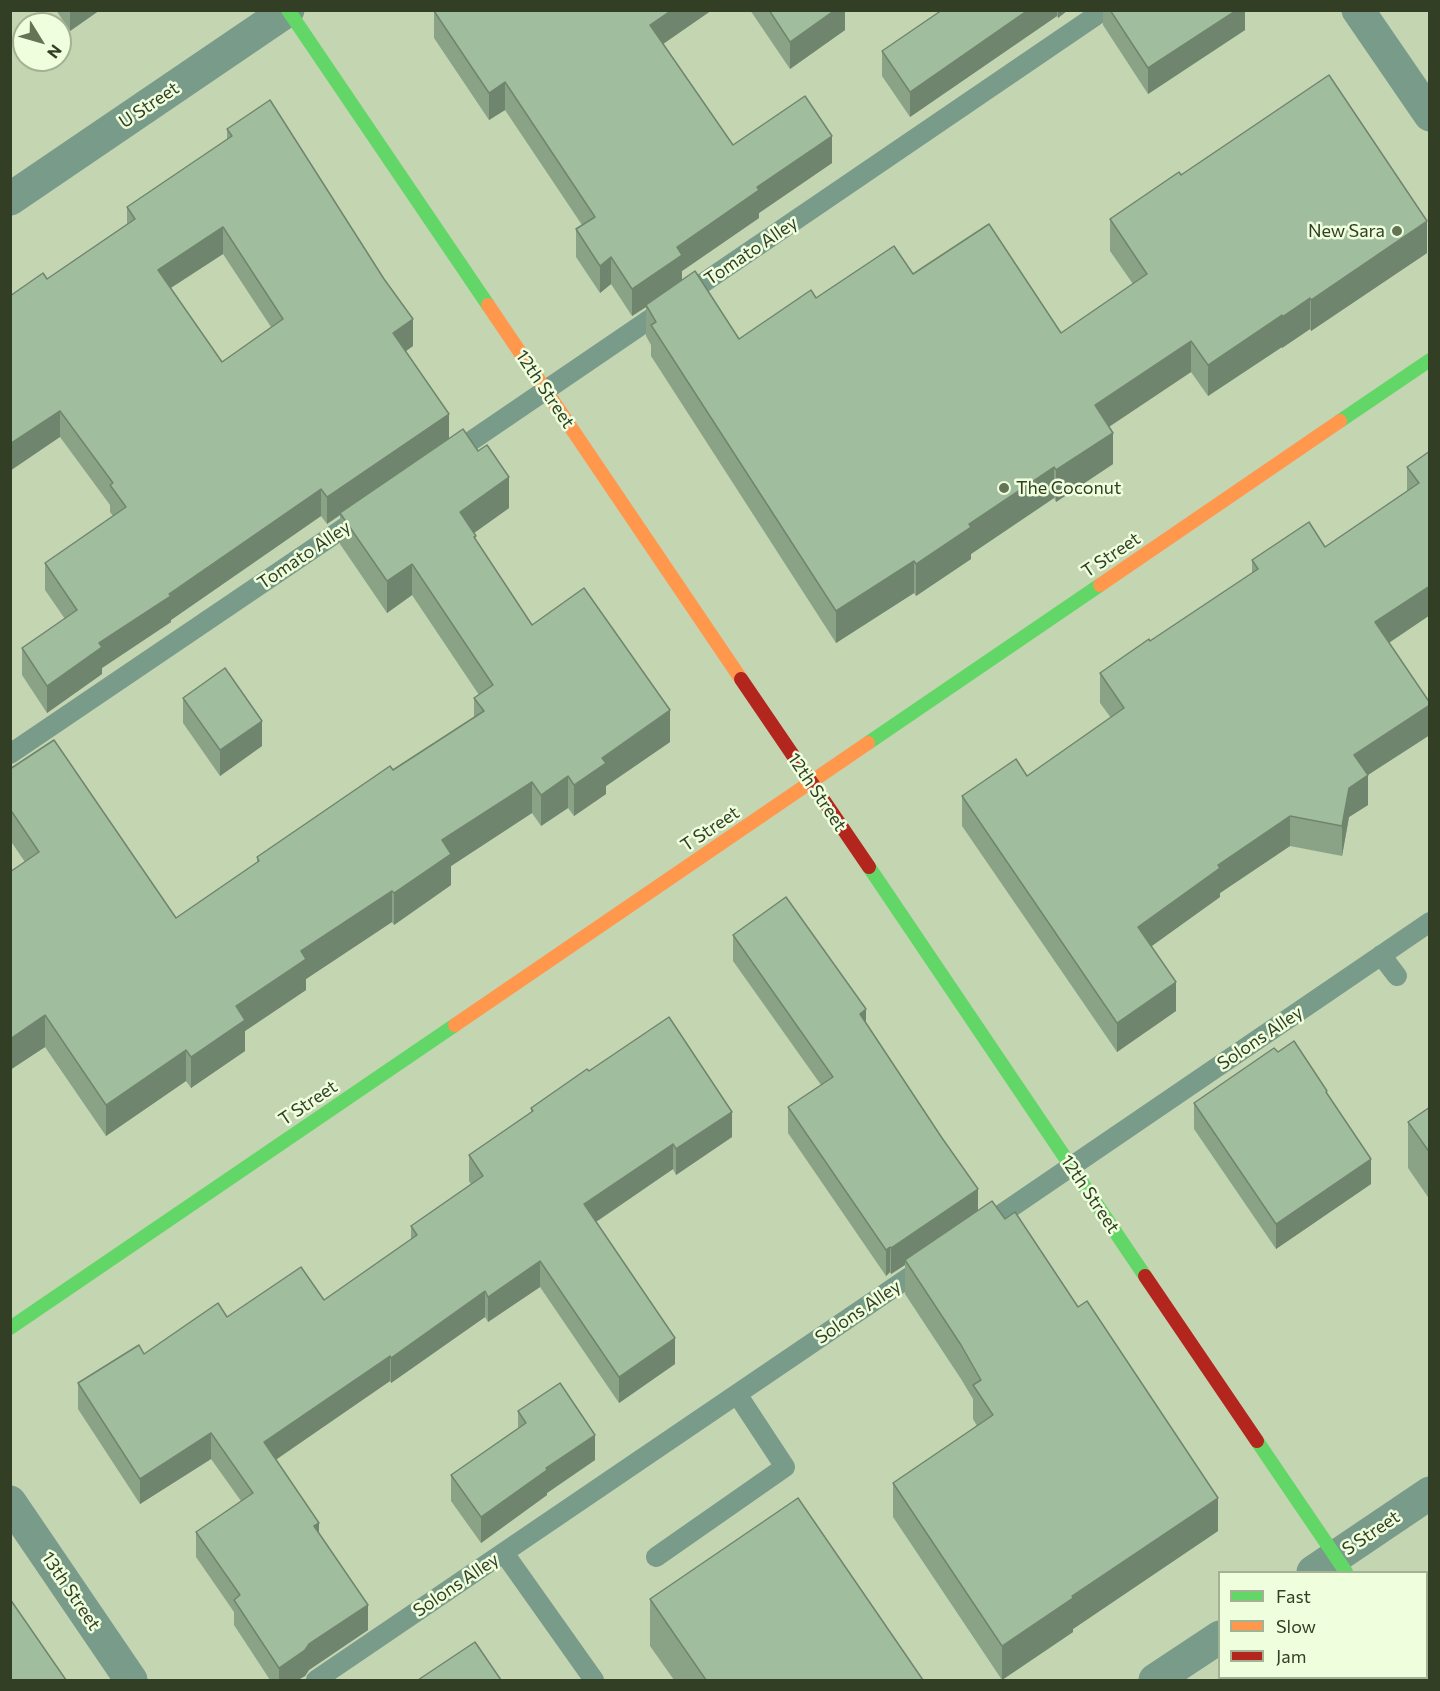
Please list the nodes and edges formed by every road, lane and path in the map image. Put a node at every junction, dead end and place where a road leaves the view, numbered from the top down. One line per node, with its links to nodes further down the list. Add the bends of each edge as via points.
1 (288, 10): 5 (street, U Street); 7 (street, 12th Street)
2 (1104, 10): 7 (lane, Tomato Alley)
3 (1358, 10): 4 (street)
4 (1430, 115)
5 (10, 199)
6 (1430, 360): 11 (street, T Street)
7 (546, 390): 8 (lane, Tomato Alley); 11 (street, 12th Street)
8 (438, 464)
9 (370, 510): 10 (lane, Tomato Alley)
10 (10, 754)
11 (811, 782): 15 (street, 12th Street); 18 (street, T Street)
12 (1430, 922): 13 (lane, Solons Alley)
13 (1381, 955): 14 (lane); 15 (lane, Solons Alley, via 1333,980)
14 (1397, 976)
15 (1071, 1166): 16 (lane, Solons Alley); 24 (street, 12th Street)
16 (967, 1238)
17 (938, 1257): 19 (lane, Solons Alley)
18 (10, 1328)
19 (737, 1394): 22 (lane, Solons Alley); 23 (lane, via 785,1467)
20 (1430, 1493): 24 (street, S Street)
21 (10, 1502): 26 (street, 13th Street)
22 (504, 1552): 27 (lane, Solons Alley); 28 (lane)
23 (656, 1557)
24 (1332, 1567)
25 (1218, 1637): 29 (street)
26 (131, 1680)
27 (316, 1680)
28 (594, 1680)
29 (1155, 1680)

